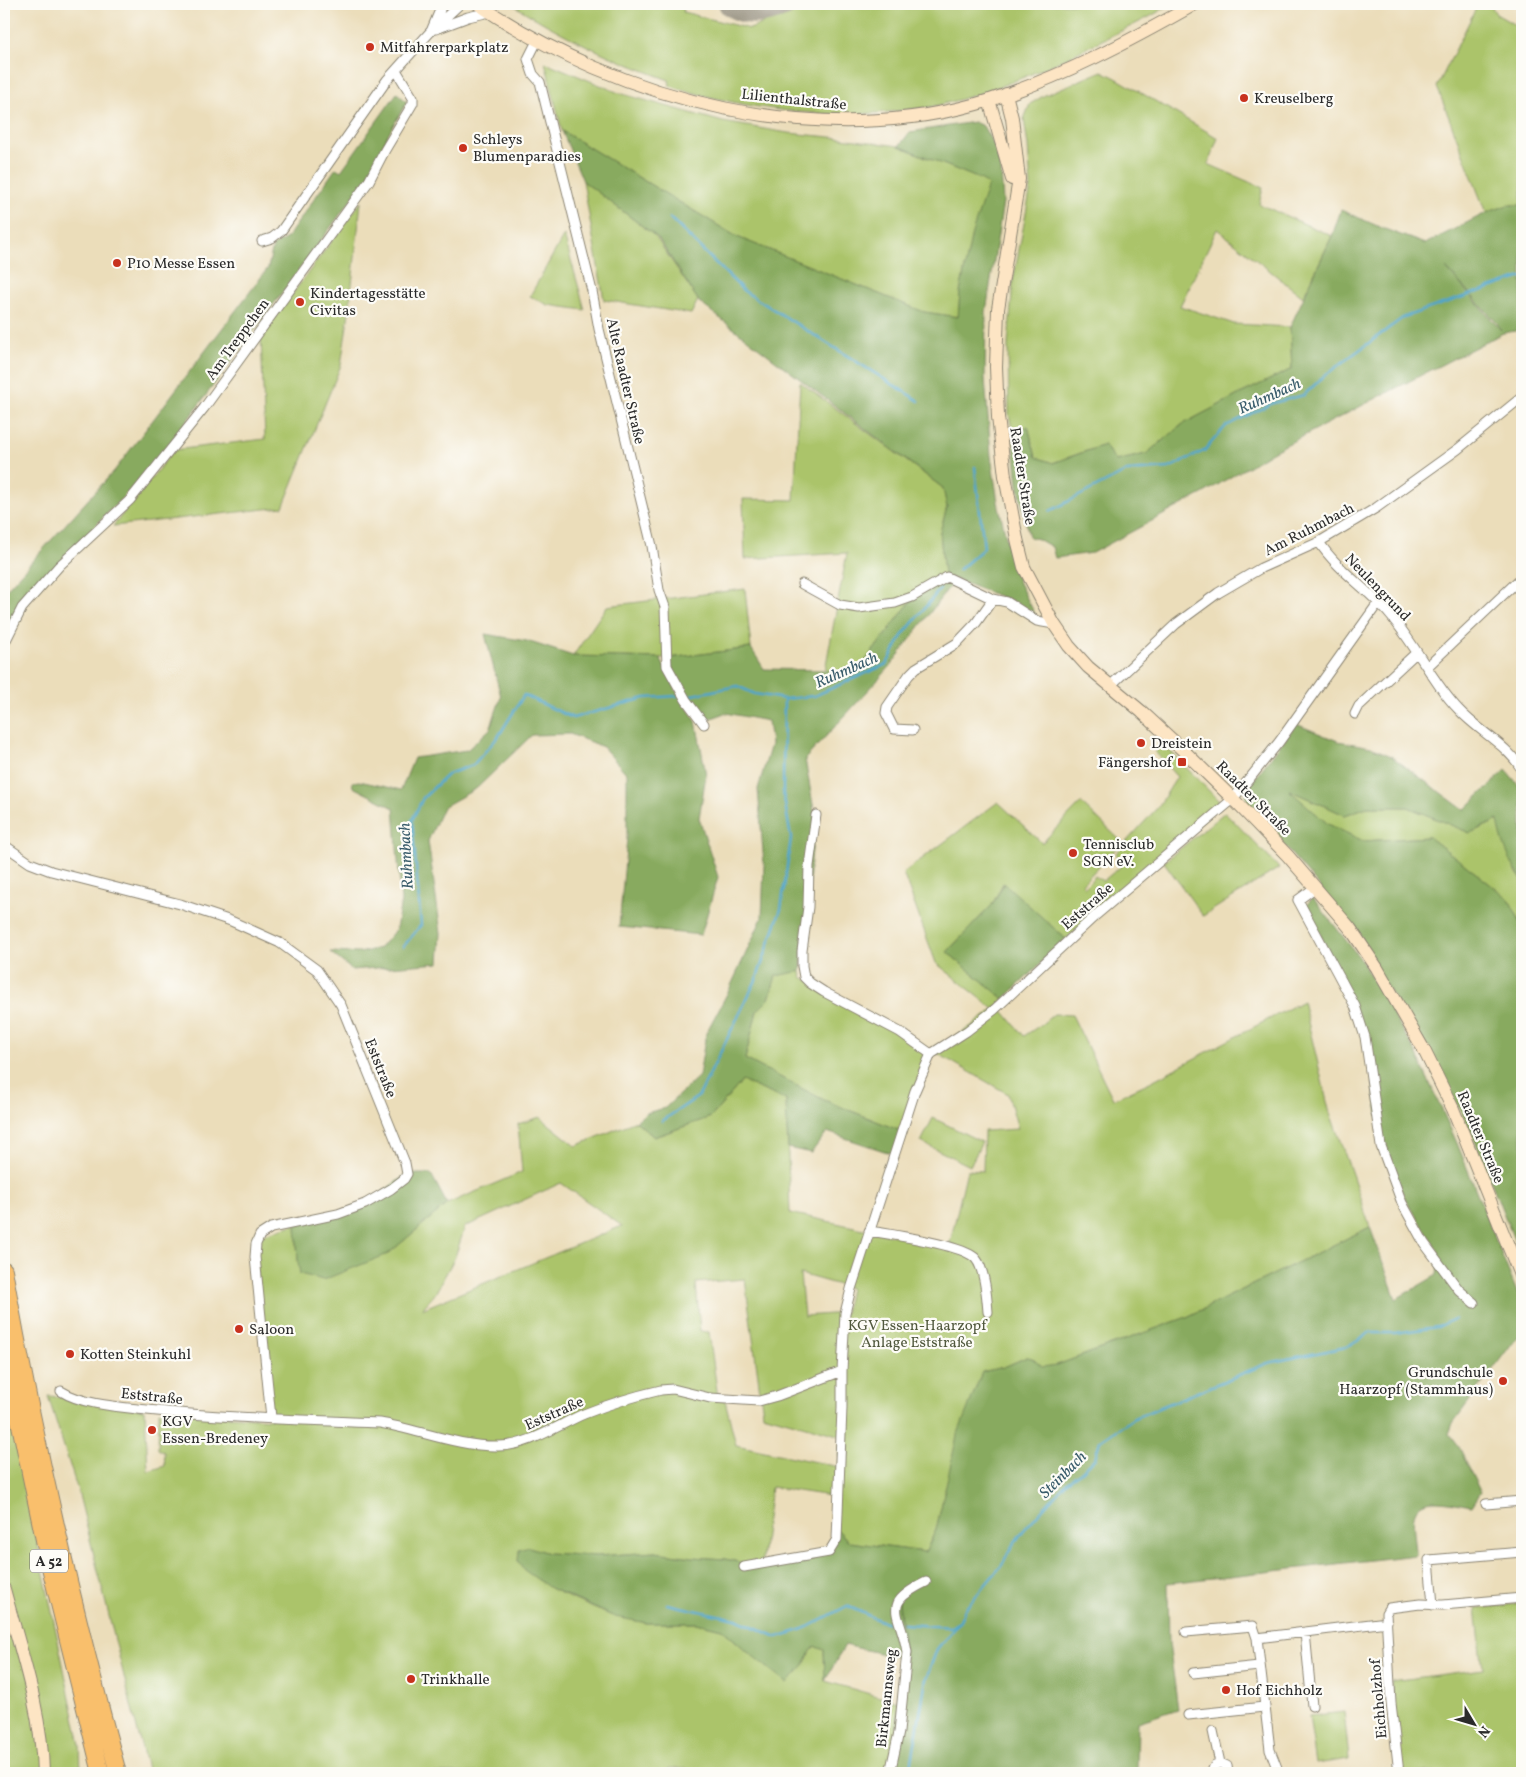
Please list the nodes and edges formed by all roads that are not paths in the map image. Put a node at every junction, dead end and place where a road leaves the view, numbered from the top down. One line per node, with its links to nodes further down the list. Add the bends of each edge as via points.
1 (460, 4): 6 (street)
2 (478, 4): 5 (main road, Lilienthalstraße)
3 (1195, 4): 9 (main road, Lilienthalstraße, via 1097,56)
4 (441, 6): 6 (street)
5 (490, 12): 6 (street); 7 (main road, Lilienthalstraße)
6 (431, 31): 8 (street)
7 (537, 41): 10 (main road, Lilienthalstraße, via 644,87 758,115 814,121 880,121 915,117); 25 (street, Alte Raadter Straße, via 528,59 533,74 540,82 652,546 665,607 667,666)
8 (396, 70): 12 (street, via 281,231); 20 (street, Am Treppchen, via 413,103 369,182 198,415 130,500 59,566 22,608)
9 (1006, 94): 10 (main road, Lilienthalstraße); 11 (main road, Raadter Straße, via 1019,179)
10 (990, 100): 11 (main road, Raadter Straße)
11 (1015, 198): 19 (main road, Raadter Straße, via 998,309 998,417 1005,476 1024,568)
12 (262, 241)
13 (1522, 396): 14 (street, Am Ruhmbach, via 1396,495)
14 (1319, 542): 18 (street, Neulengrund, via 1328,555); 23 (street, Am Ruhmbach, via 1261,568 1218,593 1176,624)
15 (1522, 577): 22 (street)
16 (802, 584): 17 (street, via 840,605 859,608 912,598 947,577)
17 (994, 599): 19 (street, via 1007,602 1037,621); 26 (street, via 957,643 909,674 888,707 886,713 894,730)
18 (1378, 603): 21 (street, Neulengrund); 28 (street, Eststraße, via 1279,742)
19 (1054, 624): 23 (main road, Raadter Straße, via 1069,646)
20 (4, 644)
21 (1417, 652): 22 (street, Neulengrund); 24 (street)
22 (1427, 667): 27 (street, Neulengrund, via 1444,694)
23 (1110, 686): 28 (main road, Raadter Straße, via 1142,712)
24 (1355, 714)
25 (704, 724)
26 (913, 730)
27 (1522, 769)
28 (1232, 799): 31 (main road, Raadter Straße); 32 (street, Eststraße, via 1096,916 994,1010)
29 (816, 816): 32 (street, via 802,951 804,977 824,992 900,1032)
30 (4, 845): 41 (street, Eststraße, via 51,871 180,904 231,920 280,942 317,970 341,1005 407,1174 365,1204 338,1214 271,1228 260,1235 255,1257)
31 (1316, 887): 35 (main road, Raadter Straße, via 1377,968 1424,1050 1453,1109); 36 (street, via 1298,900 1355,1006 1365,1037 1381,1146 1402,1203 1430,1250)
32 (931, 1054): 33 (street, via 917,1084)
33 (869, 1231): 37 (street, via 971,1254 981,1269); 39 (street, via 845,1313)
34 (4, 1270): 63 (highway, A 52, via 19,1354 64,1555)
35 (1522, 1280)
36 (1474, 1303)
37 (988, 1312)
38 (4, 1348): 62 (highway, A 52, via 48,1559)
39 (842, 1371): 41 (street, Eststraße, via 759,1401 660,1390 585,1414 521,1443 501,1446 471,1445 380,1423); 45 (street, via 837,1539 829,1552)
40 (61, 1391): 41 (street, Eststraße, via 71,1397 120,1408)
41 (271, 1418)
42 (1522, 1501): 43 (street)
43 (1486, 1504)
44 (1522, 1552): 49 (street, via 1429,1560)
45 (744, 1567)
46 (926, 1582): 64 (street, Birkmannsweg, via 905,1594 897,1605 898,1622 907,1652 899,1732)
47 (4, 1589): 61 (main road, via 33,1699)
48 (1522, 1598): 49 (street)
49 (1433, 1605): 50 (street, via 1390,1608 1386,1613)
50 (1387, 1622): 52 (street); 68 (street, Eichholzhof)
51 (1186, 1632): 53 (street, via 1253,1626)
52 (1305, 1632): 53 (street); 56 (street)
53 (1257, 1638): 54 (street)
54 (1259, 1666): 55 (street); 57 (street)
55 (1193, 1673)
56 (1312, 1706)
57 (1264, 1707): 58 (street); 67 (street, via 1270,1750)
58 (1188, 1715)
59 (1213, 1731): 60 (street)
60 (1220, 1763): 65 (street, via 1215,1765); 66 (street, via 1227,1766)
61 (43, 1773)
62 (101, 1773)
63 (118, 1773)
64 (890, 1773)
65 (1214, 1773)
66 (1228, 1773)
67 (1279, 1773)
68 (1399, 1773)

